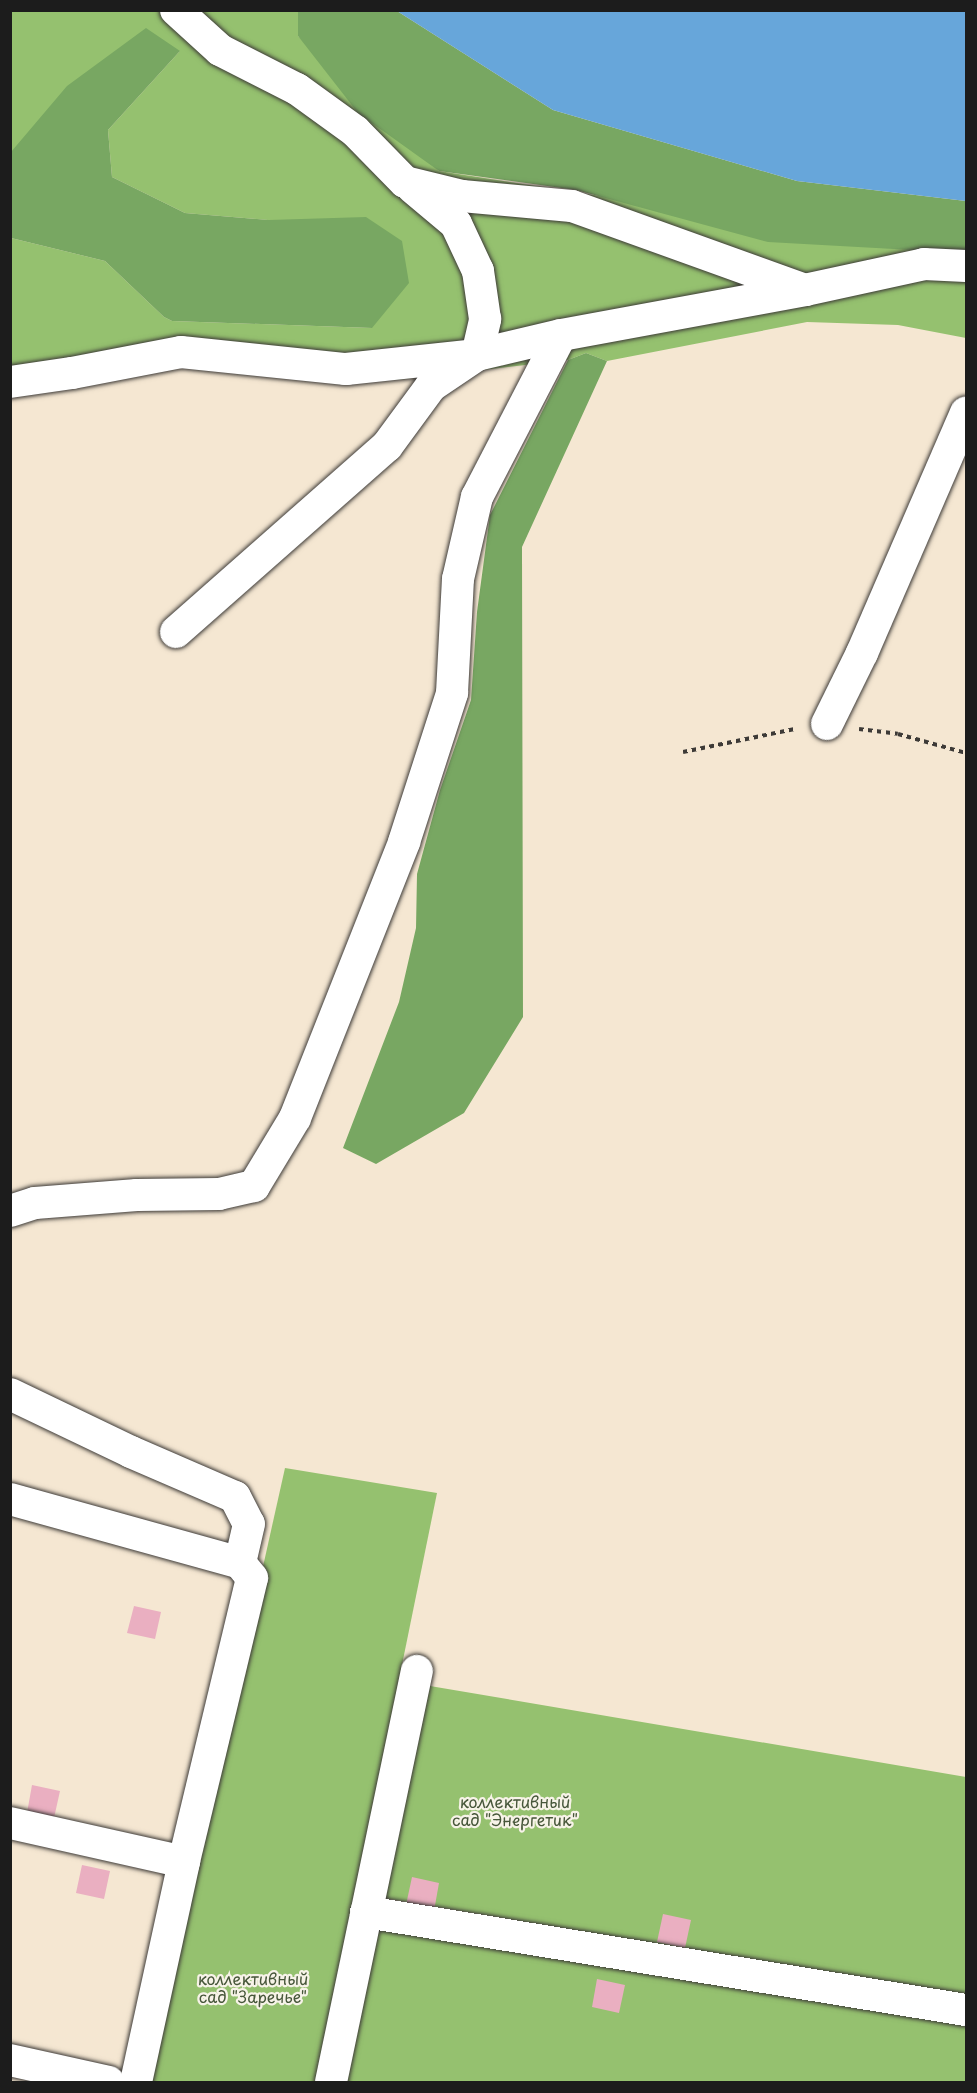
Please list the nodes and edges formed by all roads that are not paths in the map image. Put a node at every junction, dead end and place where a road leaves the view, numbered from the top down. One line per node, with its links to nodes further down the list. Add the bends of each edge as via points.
1 (176, 10): 2 (lane, via 220,50 297,89 355,131)
2 (405, 182): 4 (lane, via 462,196 572,206); 6 (lane, via 456,224 478,271 485,320)
3 (966, 266): 4 (lane, via 924,264)
4 (805, 290): 5 (lane)
5 (561, 335): 6 (lane); 11 (lane, via 477,498 458,579 452,693 404,842 295,1118 254,1186 219,1194 137,1195 35,1203)
6 (477, 355): 7 (lane, via 346,369 181,352); 9 (lane, via 431,386 387,446)
7 (10, 382)
8 (966, 413): 10 (lane)
9 (176, 632)
10 (827, 724)
11 (10, 1211)
12 (10, 1394): 14 (lane, via 235,1497 249,1524)
13 (10, 1499): 14 (lane)
14 (240, 1563): 17 (lane, via 252,1578)
15 (417, 1671): 18 (lane)
16 (10, 1823): 17 (lane)
17 (184, 1862): 22 (lane)
18 (366, 1912): 19 (lane); 23 (lane)
19 (966, 2010)
20 (10, 2060): 21 (lane)
21 (109, 2082)
22 (136, 2082)
23 (331, 2082)

